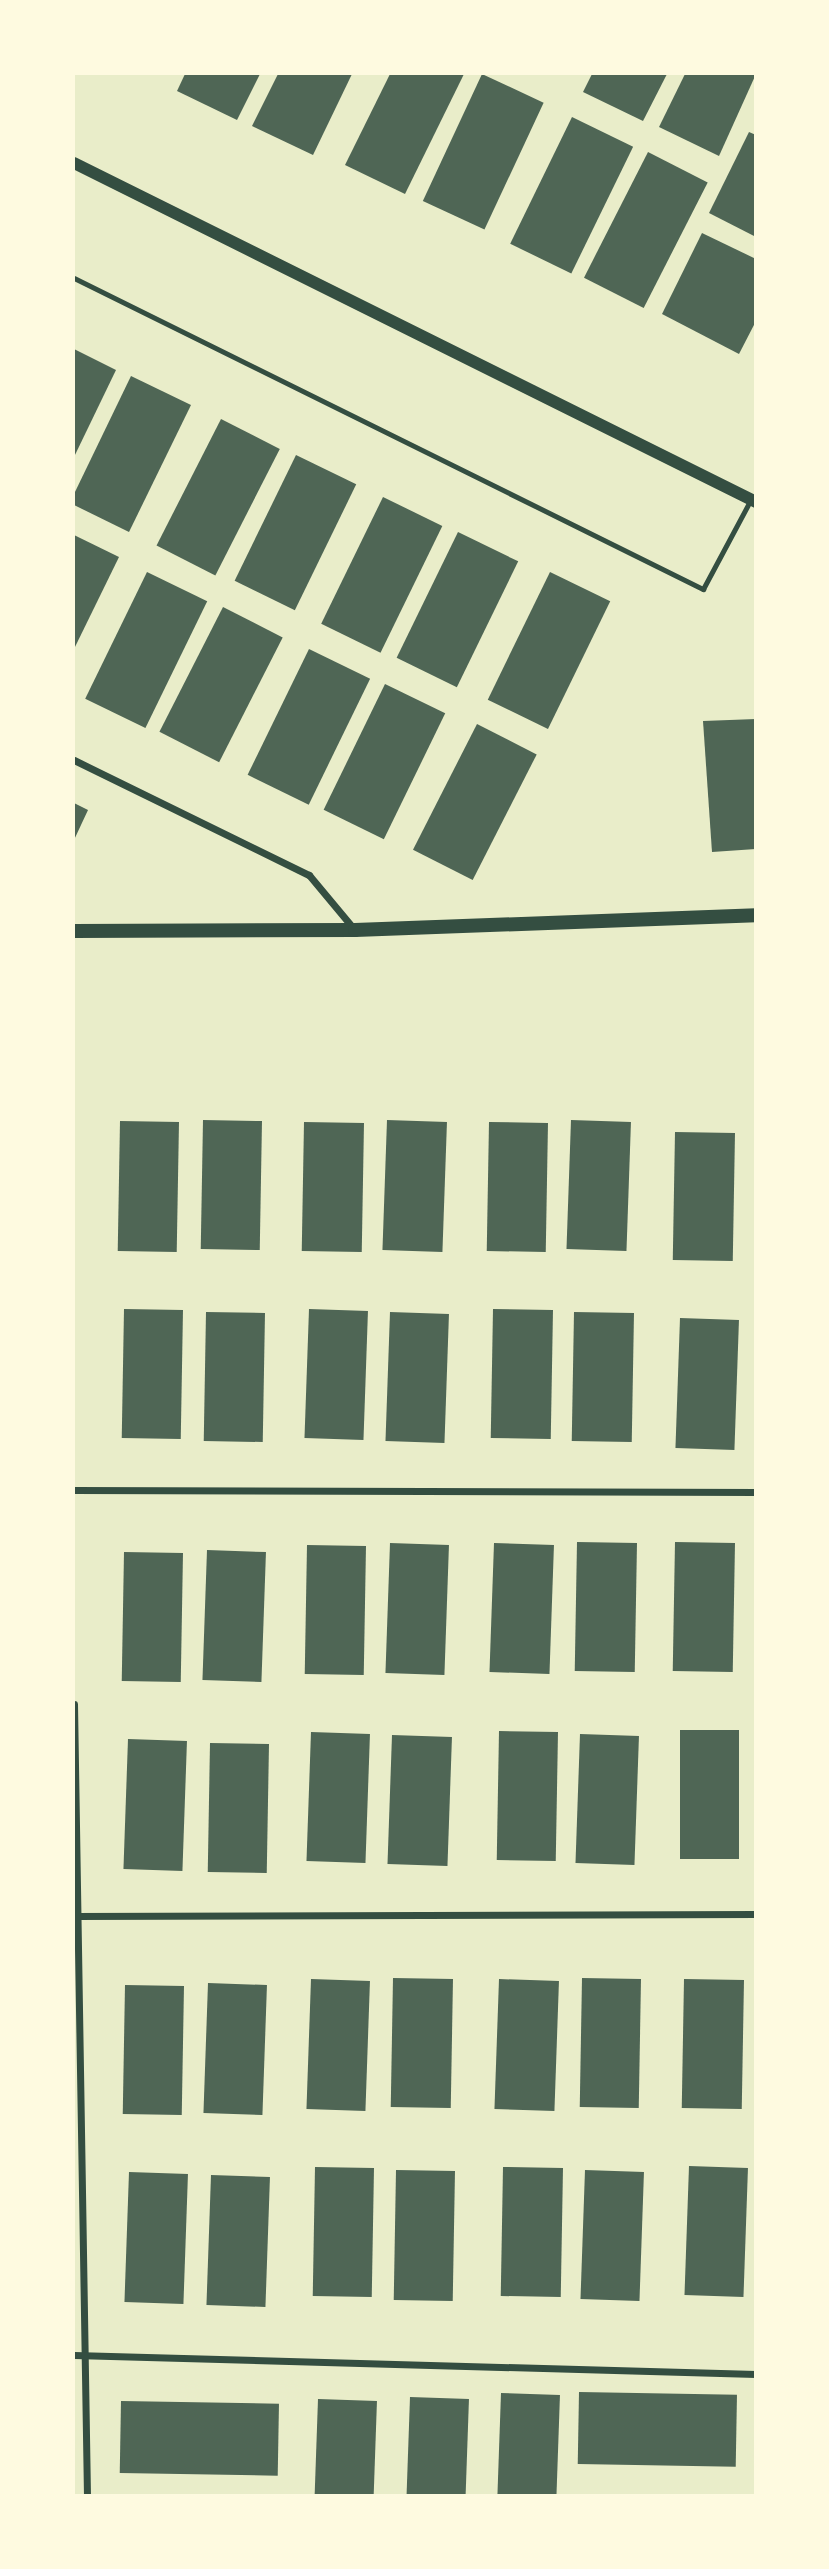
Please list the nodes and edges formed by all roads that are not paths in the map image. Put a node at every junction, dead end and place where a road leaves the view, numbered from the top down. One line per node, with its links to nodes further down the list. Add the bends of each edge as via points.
1 (74, 163): 3 (street)
2 (74, 278): 3 (lane, via 704,589)
3 (754, 496)
4 (74, 760): 6 (street, via 309,875)
5 (755, 915): 6 (main road)
6 (355, 930): 7 (main road)
7 (74, 931)
8 (74, 1490): 9 (street)
9 (755, 1492)
10 (74, 1704): 12 (street)
11 (755, 1914): 12 (street)
12 (76, 1916): 14 (street)
13 (74, 2355): 14 (street)
14 (87, 2355): 15 (street); 16 (street)
15 (755, 2374)
16 (87, 2496)

